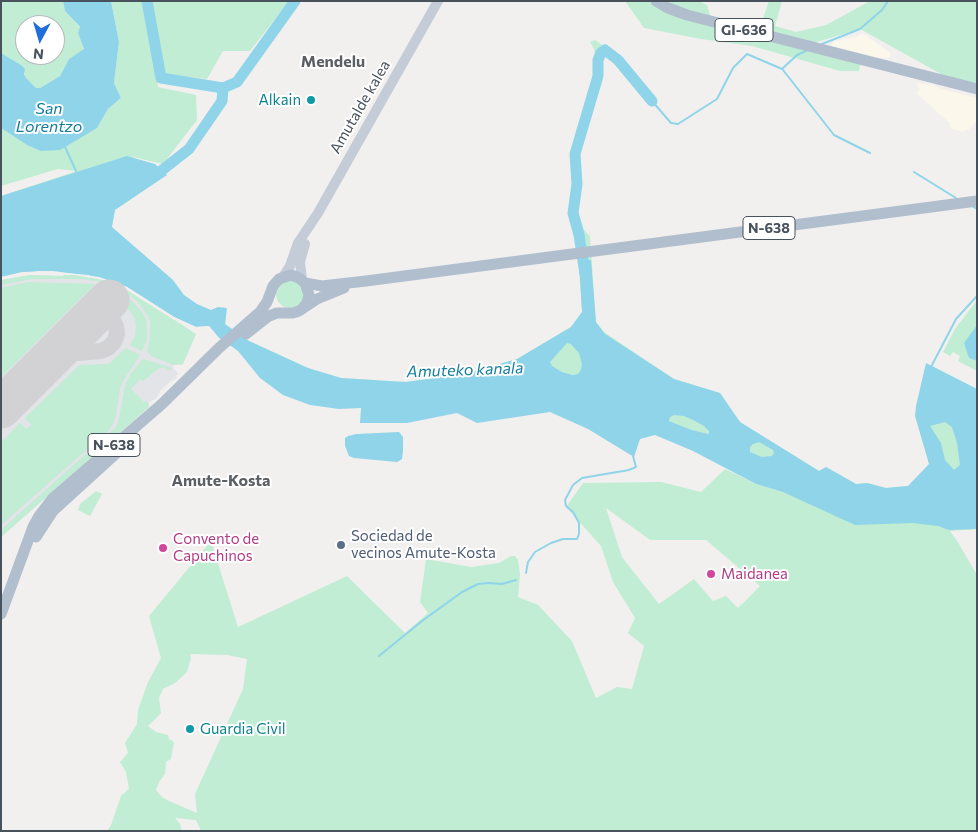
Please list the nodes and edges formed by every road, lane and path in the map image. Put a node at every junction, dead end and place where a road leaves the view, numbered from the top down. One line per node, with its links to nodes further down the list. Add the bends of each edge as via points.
1 (438, 1): 5 (main road, Amutalde kalea)
2 (656, 1): 3 (main road, GI-636, via 688,15)
3 (977, 89)
4 (977, 201): 7 (main road, N-638)
5 (318, 213): 6 (main road, Amutalde kalea, via 298,243); 8 (main road, Amutalde kalea, via 301,256)
6 (283, 277): 8 (main road, N-638, via 296,276); 9 (main road, N-638)
7 (366, 281): 8 (main road, N-638, via 322,286); 10 (main road, N-638, via 325,295)
8 (304, 282): 10 (main road, via 309,295)
9 (271, 291): 11 (main road, via 274,304); 12 (main road, N-638)
10 (303, 308): 11 (main road, N-638, via 293,313)
11 (284, 312): 12 (main road, N-638)
12 (251, 325): 13 (main road, N-638)
13 (222, 351): 14 (main road, N-638, via 53,511); 14 (main road, N-638, via 46,506 29,536)
14 (18, 571): 15 (main road, N-638)
15 (1, 614)

